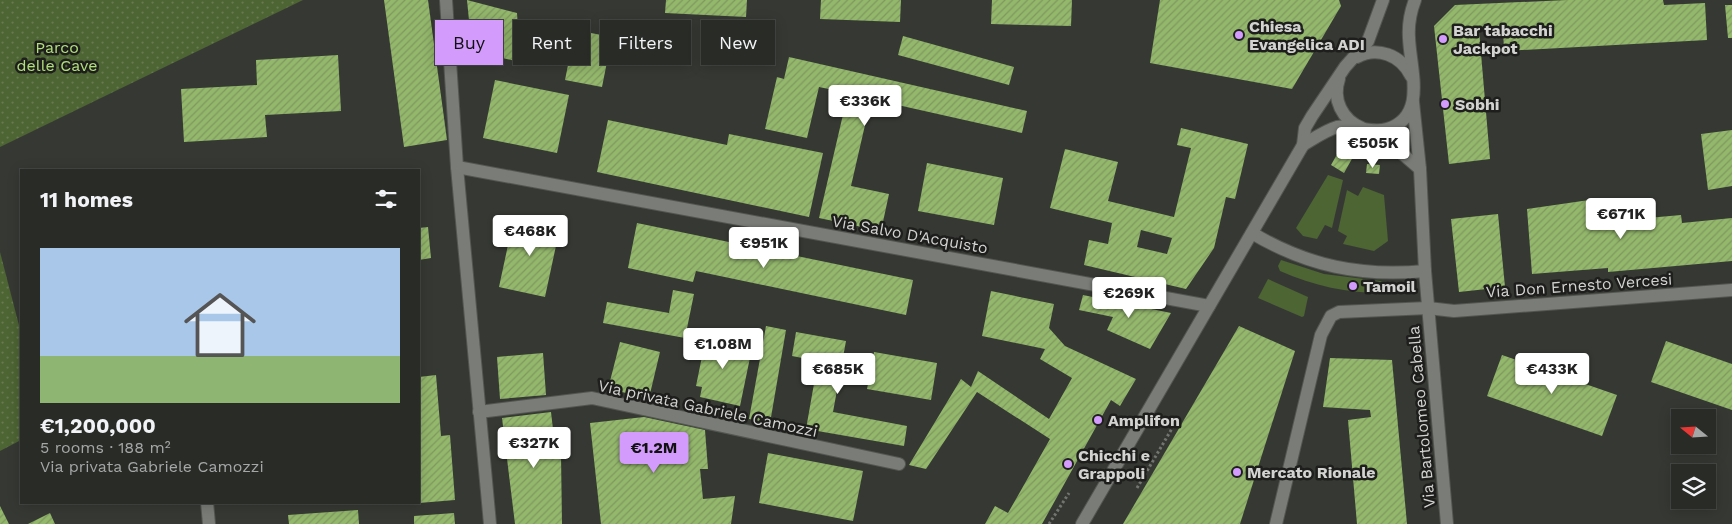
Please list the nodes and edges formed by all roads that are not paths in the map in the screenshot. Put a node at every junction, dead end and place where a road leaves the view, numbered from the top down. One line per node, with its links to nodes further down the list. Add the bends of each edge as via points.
1 (446, 0): 12 (street)
2 (1374, 0): 5 (street)
3 (1383, 0): 5 (street)
4 (1415, 0): 8 (street, via 1409,28)
5 (1377, 17): 6 (street, via 1368,41)
6 (1352, 60): 7 (street); 8 (street, via 1370,52 1389,55 1405,66)
7 (1340, 75): 10 (street, via 1336,94 1338,104 1349,121); 11 (street, via 1305,128)
8 (1414, 82): 9 (street)
9 (1413, 102): 10 (street, via 1410,112 1395,126); 13 (street, Via Bartolomeo Cabella)
10 (1371, 130): 11 (street, via 1339,127); 13 (street)
11 (1303, 145): 14 (street)
12 (458, 167): 17 (street, Via Salvo D'Acquisto); 19 (street)
13 (1420, 169): 15 (street, Via Bartolomeo Cabella)
14 (1252, 233): 15 (street, via 1281,250 1320,264 1372,272); 17 (street)
15 (1425, 271): 18 (street, Via Bartolomeo Cabella)
16 (1732, 290): 18 (street, Via Don Ernesto Vercesi, via 1454,311)
17 (1209, 306): 24 (street)
18 (1428, 308): 25 (street, Via Don Ernesto Vercesi, via 1347,310 1328,320 1321,335); 26 (street, Via Bartolomeo Cabella)
19 (479, 412): 20 (street, Via privata Gabriele Camozzi, via 592,398); 23 (street)
20 (899, 464)
21 (207, 504): 22 (street)
22 (209, 524)
23 (490, 524)
24 (1082, 524)
25 (1276, 524)
26 (1447, 524)

